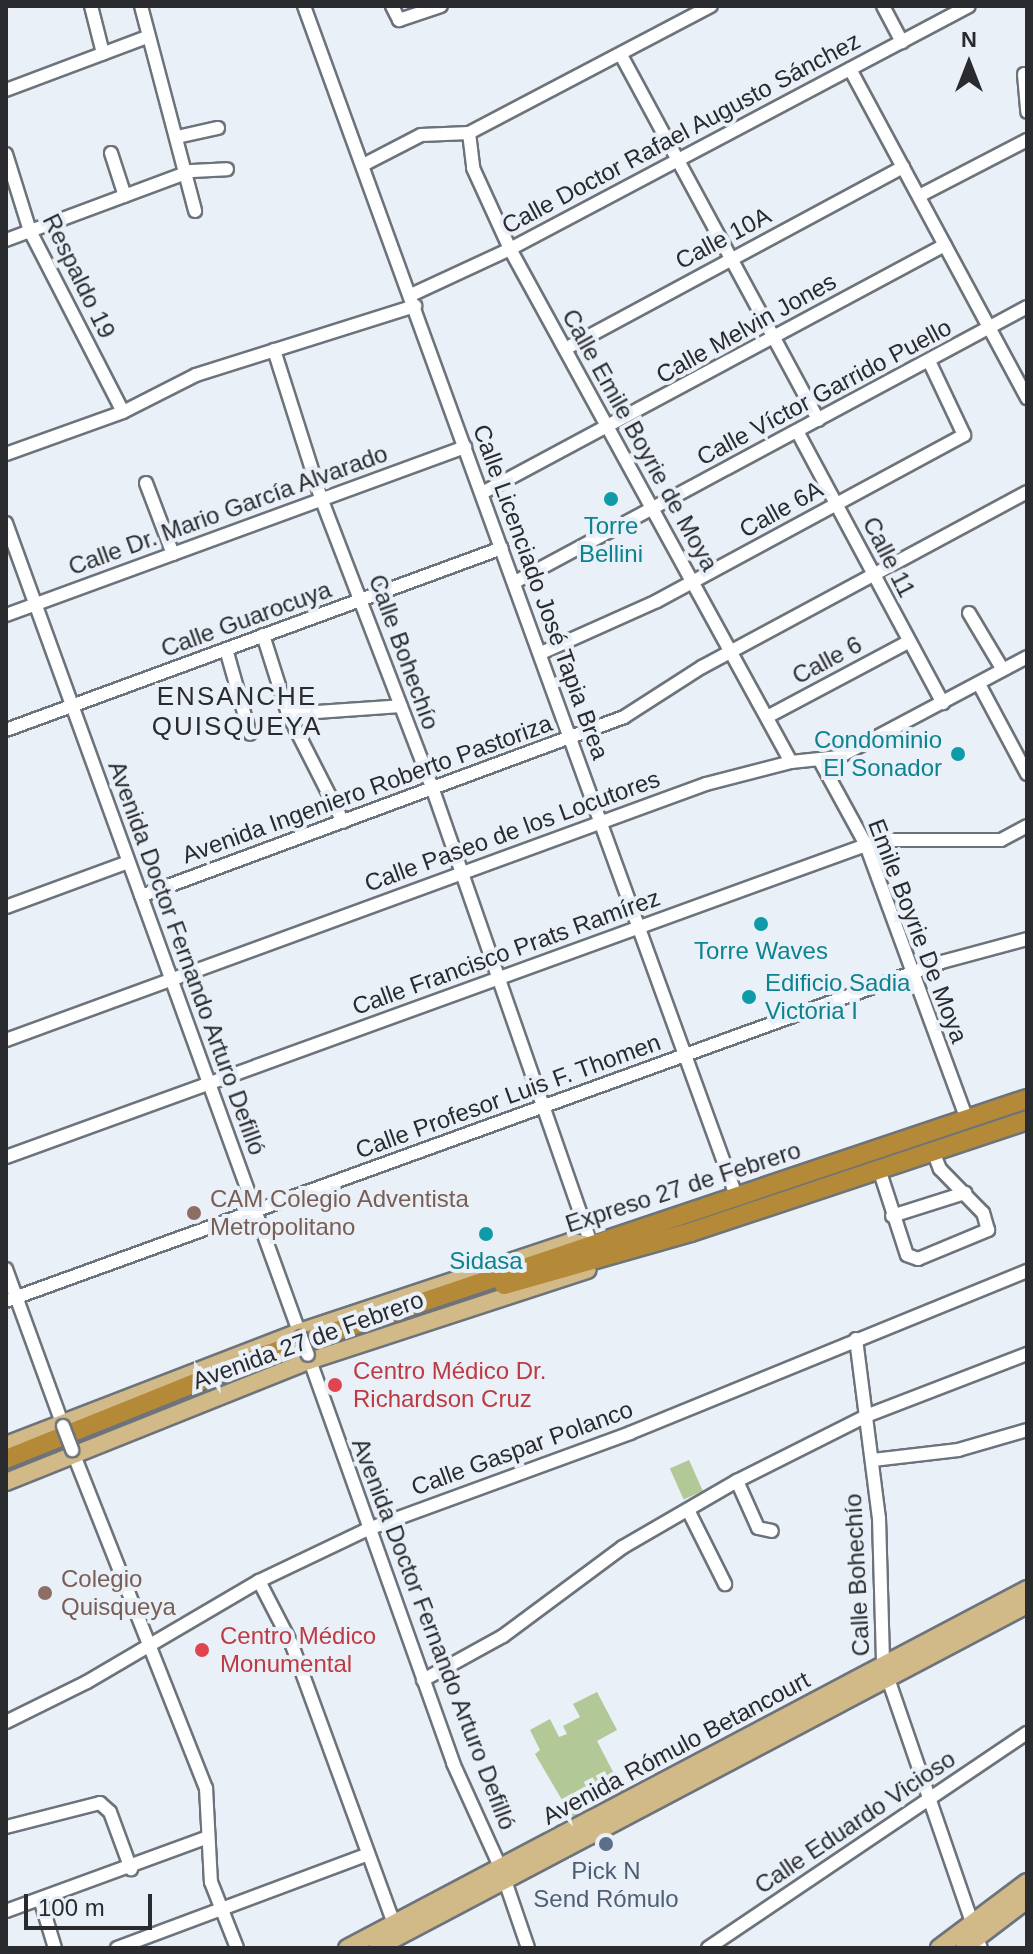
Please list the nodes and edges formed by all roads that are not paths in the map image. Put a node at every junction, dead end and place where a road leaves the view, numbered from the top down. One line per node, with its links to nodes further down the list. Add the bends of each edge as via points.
1 (91, 6): 11 (street)
2 (141, 6): 9 (street)
3 (304, 6): 24 (street, Calle Licenciado José Tapia Brea)
4 (392, 6): 5 (street, via 393,17 399,20)
5 (441, 6)
6 (711, 6): 12 (street)
7 (883, 6): 10 (street)
8 (969, 6): 10 (street, Calle Doctor Rafael Augusto Sánchez)
9 (147, 37): 11 (street); 19 (street, via 165,81)
10 (902, 42): 13 (street, Calle Doctor Rafael Augusto Sánchez)
11 (103, 53): 15 (street)
12 (621, 55): 18 (street); 23 (street)
13 (850, 69): 23 (street, Calle Doctor Rafael Augusto Sánchez); 25 (street)
14 (1024, 74): 16 (street)
15 (6, 90)
16 (1027, 112)
17 (218, 128): 19 (street)
18 (469, 133): 24 (street, via 421,135); 34 (street, Calle Emile Boyrie de Moya, via 473,168)
19 (177, 137): 27 (street)
20 (1027, 140): 29 (street)
21 (111, 153): 28 (street)
22 (6, 154): 31 (street, Respaldo 19)
23 (678, 161): 34 (street, Calle Doctor Rafael Augusto Sánchez); 35 (street)
24 (363, 165): 36 (street, Calle Licenciado José Tapia Brea)
25 (903, 167): 29 (street); 35 (street, Calle 10A)
26 (227, 169): 27 (street)
27 (185, 174): 28 (street); 30 (street)
28 (125, 196): 31 (street)
29 (919, 196): 33 (street)
30 (195, 211)
31 (30, 231): 32 (street); 44 (street, Respaldo 19)
32 (6, 240)
33 (945, 245): 38 (street); 39 (street, Calle Melvin Jones)
34 (510, 249): 36 (street, Calle Doctor Rafael Augusto Sánchez); 40 (street, Calle Emile Boyrie de Moya)
35 (731, 258): 39 (street); 40 (street, Calle 10A)
36 (413, 301): 41 (street, Calle Doctor Rafael Augusto Sánchez); 48 (street, Calle Licenciado José Tapia Brea)
37 (1027, 307): 38 (street, Calle Víctor Garrido Puello)
38 (990, 328): 42 (street, Calle Víctor Garrido Puello); 43 (street)
39 (774, 338): 45 (street); 46 (street, Calle Melvin Jones)
40 (565, 349): 46 (street, Calle Emile Boyrie de Moya)
41 (274, 350): 44 (street, Calle Doctor Rafael Augusto Sánchez, via 196,375); 53 (street, Calle Bohechío)
42 (929, 361): 45 (street, Calle Víctor Garrido Puello); 54 (street, Calle 6A, via 965,434)
43 (1027, 398)
44 (123, 412): 49 (street, Calle Doctor Rafael Augusto Sánchez)
45 (818, 420): 47 (street, Calle Víctor Garrido Puello)
46 (609, 427): 52 (street, Calle Melvin Jones); 55 (street, Calle Emile Boyrie de Moya)
47 (797, 431): 54 (street, Calle 11); 55 (street, Calle Víctor Garrido Puello)
48 (465, 447): 52 (street, Calle Licenciado José Tapia Brea); 53 (street, Calle Dr. Mario García Alvarado)
49 (6, 454)
50 (146, 483): 58 (street)
51 (1027, 492): 59 (street, Avenida Ingeniero Roberto Pastoriza)
52 (482, 493): 57 (street, Calle Licenciado José Tapia Brea)
53 (321, 498): 58 (street, Calle Dr. Mario García Alvarado); 62 (street, Calle Bohechío)
54 (836, 503): 59 (street, Calle 11); 61 (street, Calle 6A)
55 (654, 509): 60 (street, Calle Víctor Garrido Puello); 61 (street, Calle Emile Boyrie de Moya)
56 (6, 523): 63 (street, Avenida Doctor Fernando Arturo Defilló)
57 (502, 548): 60 (street, Calle Licenciado José Tapia Brea); 62 (street, Calle Guarocuya)
58 (173, 554): 63 (street, Calle Dr. Mario García Alvarado)
59 (875, 576): 67 (street, Calle 11); 69 (street, Avenida Ingeniero Roberto Pastoriza)
60 (515, 582): 70 (street, Calle Licenciado José Tapia Brea)
61 (693, 582): 69 (street, Calle Emile Boyrie de Moya); 70 (street, Calle 6A)
62 (362, 599): 66 (street, Calle Guarocuya); 75 (street, Calle Bohechío)
63 (36, 604): 65 (street, Calle Dr. Mario García Alvarado); 76 (street, Avenida Doctor Fernando Arturo Defilló)
64 (969, 613): 72 (street)
65 (6, 615)
66 (263, 635): 68 (street, Calle Guarocuya); 77 (street)
67 (908, 642): 74 (street, Calle 11); 78 (street, Calle 6)
68 (226, 649): 76 (street, Calle Guarocuya); 80 (street)
69 (730, 652): 78 (street, Calle Emile Boyrie de Moya); 81 (street, Avenida Ingeniero Roberto Pastoriza, via 639,710)
70 (541, 653): 81 (street, Calle Licenciado José Tapia Brea)
71 (1027, 657): 72 (street, Calle Paseo de los Locutores)
72 (1003, 670): 73 (street, Calle Paseo de los Locutores)
73 (979, 684): 74 (street, Calle Paseo de los Locutores); 84 (street)
74 (943, 703): 82 (street, Calle Paseo de los Locutores, via 852,752)
75 (401, 706): 77 (street); 85 (street, Calle Bohechío)
76 (72, 707): 79 (street, Calle Guarocuya); 90 (street, Avenida Doctor Fernando Arturo Defilló)
77 (288, 714): 86 (street)
78 (767, 717): 83 (street, Calle Emile Boyrie de Moya)
79 (6, 730)
80 (250, 734)
81 (571, 737): 85 (street, Avenida Ingeniero Roberto Pastoriza); 87 (street, Calle Licenciado José Tapia Brea)
82 (820, 761): 83 (street, Calle Paseo de los Locutores); 89 (street, Emile Boyrie De Moya)
83 (791, 762): 87 (street, Calle Paseo de los Locutores, via 733,775)
84 (1027, 774)
85 (433, 790): 86 (street, Avenida Ingeniero Roberto Pastoriza); 91 (street, Calle Bohechío)
86 (343, 822): 92 (street, Avenida Ingeniero Roberto Pastoriza)
87 (600, 823): 91 (street, Calle Paseo de los Locutores); 94 (street, Calle Licenciado José Tapia Brea)
88 (1027, 826): 89 (street, Calle Francisco Prats Ramírez, via 1001,840 880,840)
89 (866, 845): 94 (street, Calle Francisco Prats Ramírez); 96 (street, Emile Boyrie De Moya)
90 (128, 862): 92 (street, Avenida Doctor Fernando Arturo Defilló); 93 (street)
91 (460, 873): 97 (street, Calle Bohechío); 98 (street, Calle Paseo de los Locutores)
92 (141, 896): 98 (street, Avenida Doctor Fernando Arturo Defilló)
93 (6, 907)
94 (639, 928): 97 (street, Calle Francisco Prats Ramírez); 100 (street, Calle Licenciado José Tapia Brea)
95 (1027, 939): 96 (street, Calle Profesor Luis F. Thomen)
96 (913, 973): 100 (street, Calle Profesor Luis F. Thomen); 104 (street, Emile Boyrie De Moya)
97 (499, 979): 101 (street, Calle Francisco Prats Ramírez); 103 (street, Calle Bohechío)
98 (171, 980): 99 (street, Calle Paseo de los Locutores); 101 (street, Avenida Doctor Fernando Arturo Defilló)
99 (6, 1040)
100 (686, 1056): 103 (street, Calle Profesor Luis F. Thomen); 109 (street, Calle Licenciado José Tapia Brea)
101 (208, 1081): 107 (street, Calle Francisco Prats Ramírez); 111 (street, Avenida Doctor Fernando Arturo Defilló)
102 (1027, 1099): 104 (highway, Expreso 27 de Febrero)
103 (546, 1105): 111 (street, Calle Profesor Luis F. Thomen); 113 (street, Calle Bohechío)
104 (967, 1120): 109 (highway, Expreso 27 de Febrero)
105 (1027, 1120): 106 (highway, Expreso 27 de Febrero)
106 (933, 1152): 108 (highway, Expreso 27 de Febrero); 110 (street, via 940,1169)
107 (6, 1157)
108 (879, 1169): 112 (street); 114 (highway, Expreso 27 de Febrero)
109 (735, 1193): 113 (highway, Expreso 27 de Febrero)
110 (965, 1193): 112 (street); 112 (street, via 983,1213 988,1230 918,1259 907,1255)
111 (254, 1209): 117 (street, Calle Profesor Luis F. Thomen); 119 (street, Avenida Doctor Fernando Arturo Defilló)
112 (892, 1216)
113 (587, 1243): 118 (highway, Expreso 27 de Febrero); 119 (main road, Avenida 27 de Febrero, via 570,1242)
114 (628, 1251): 118 (highway, Expreso 27 de Febrero); 122 (main road, Avenida 27 de Febrero, via 604,1264)
115 (6, 1269): 117 (street)
116 (1027, 1271): 120 (street, Calle Gaspar Polanco)
117 (11, 1299): 124 (street)
118 (353, 1329): 128 (highway); 130 (highway)
119 (300, 1334): 122 (street, Avenida Doctor Fernando Arturo Defilló, bridge); 124 (main road, Avenida 27 de Febrero)
120 (856, 1339): 123 (street, Calle Bohechío); 134 (street, Calle Gaspar Polanco, via 630,1433)
121 (1027, 1354): 123 (street)
122 (308, 1358): 127 (main road, Avenida 27 de Febrero); 134 (street, Avenida Doctor Fernando Arturo Defilló)
123 (866, 1416): 129 (street, Calle Bohechío); 131 (street)
124 (63, 1425): 126 (main road, Avenida 27 de Febrero); 127 (street, bridge)
125 (1027, 1430): 129 (street, via 958,1450)
126 (6, 1445)
127 (73, 1452): 132 (main road, Avenida 27 de Febrero); 140 (street)
128 (6, 1459)
129 (873, 1460): 141 (street, Calle Bohechío)
130 (6, 1469)
131 (737, 1481): 133 (street); 135 (street, via 758,1528)
132 (6, 1482)
133 (688, 1510): 137 (street); 142 (street, via 592,1566 503,1636)
134 (368, 1529): 136 (street, Calle Gaspar Polanco); 142 (street, Avenida Doctor Fernando Arturo Defilló)
135 (772, 1531)
136 (259, 1581): 140 (street, Calle Gaspar Polanco); 148 (street, via 292,1645)
137 (725, 1584)
138 (1027, 1589): 141 (main road, Avenida Rómulo Betancourt)
139 (1027, 1605): 141 (main road, Avenida Rómulo Betancourt)
140 (150, 1646): 143 (street, Calle Gaspar Polanco); 147 (street, via 206,1788)
141 (884, 1671): 145 (street, Calle Bohechío); 150 (main road, Avenida Rómulo Betancourt)
142 (423, 1680): 150 (street, Avenida Doctor Fernando Arturo Defilló)
143 (6, 1722)
144 (1027, 1733): 145 (street, Calle Eduardo Vicioso)
145 (928, 1797): 157 (street, Calle Bohechío); 164 (street, Calle Eduardo Vicioso)
146 (6, 1827): 149 (street, via 100,1803 110,1812)
147 (208, 1837): 149 (street); 154 (street, via 208,1864)
148 (368, 1854): 154 (street); 156 (street)
149 (131, 1869): 153 (street)
150 (503, 1875): 156 (main road, Avenida Rómulo Betancourt); 162 (main road, Avenida Rómulo Betancourt); 163 (street, Avenida Doctor Fernando Arturo Defilló)
151 (1027, 1882): 157 (main road)
152 (1027, 1900): 157 (main road)
153 (41, 1902): 155 (street); 158 (street)
154 (220, 1906): 159 (street); 160 (street)
155 (6, 1911)
156 (395, 1927): 161 (main road, Avenida Rómulo Betancourt)
157 (973, 1940): 165 (main road)
158 (55, 1948)
159 (117, 1948)
160 (237, 1948)
161 (347, 1948)
162 (377, 1948)
163 (528, 1948)
164 (708, 1948)
165 (939, 1948)

